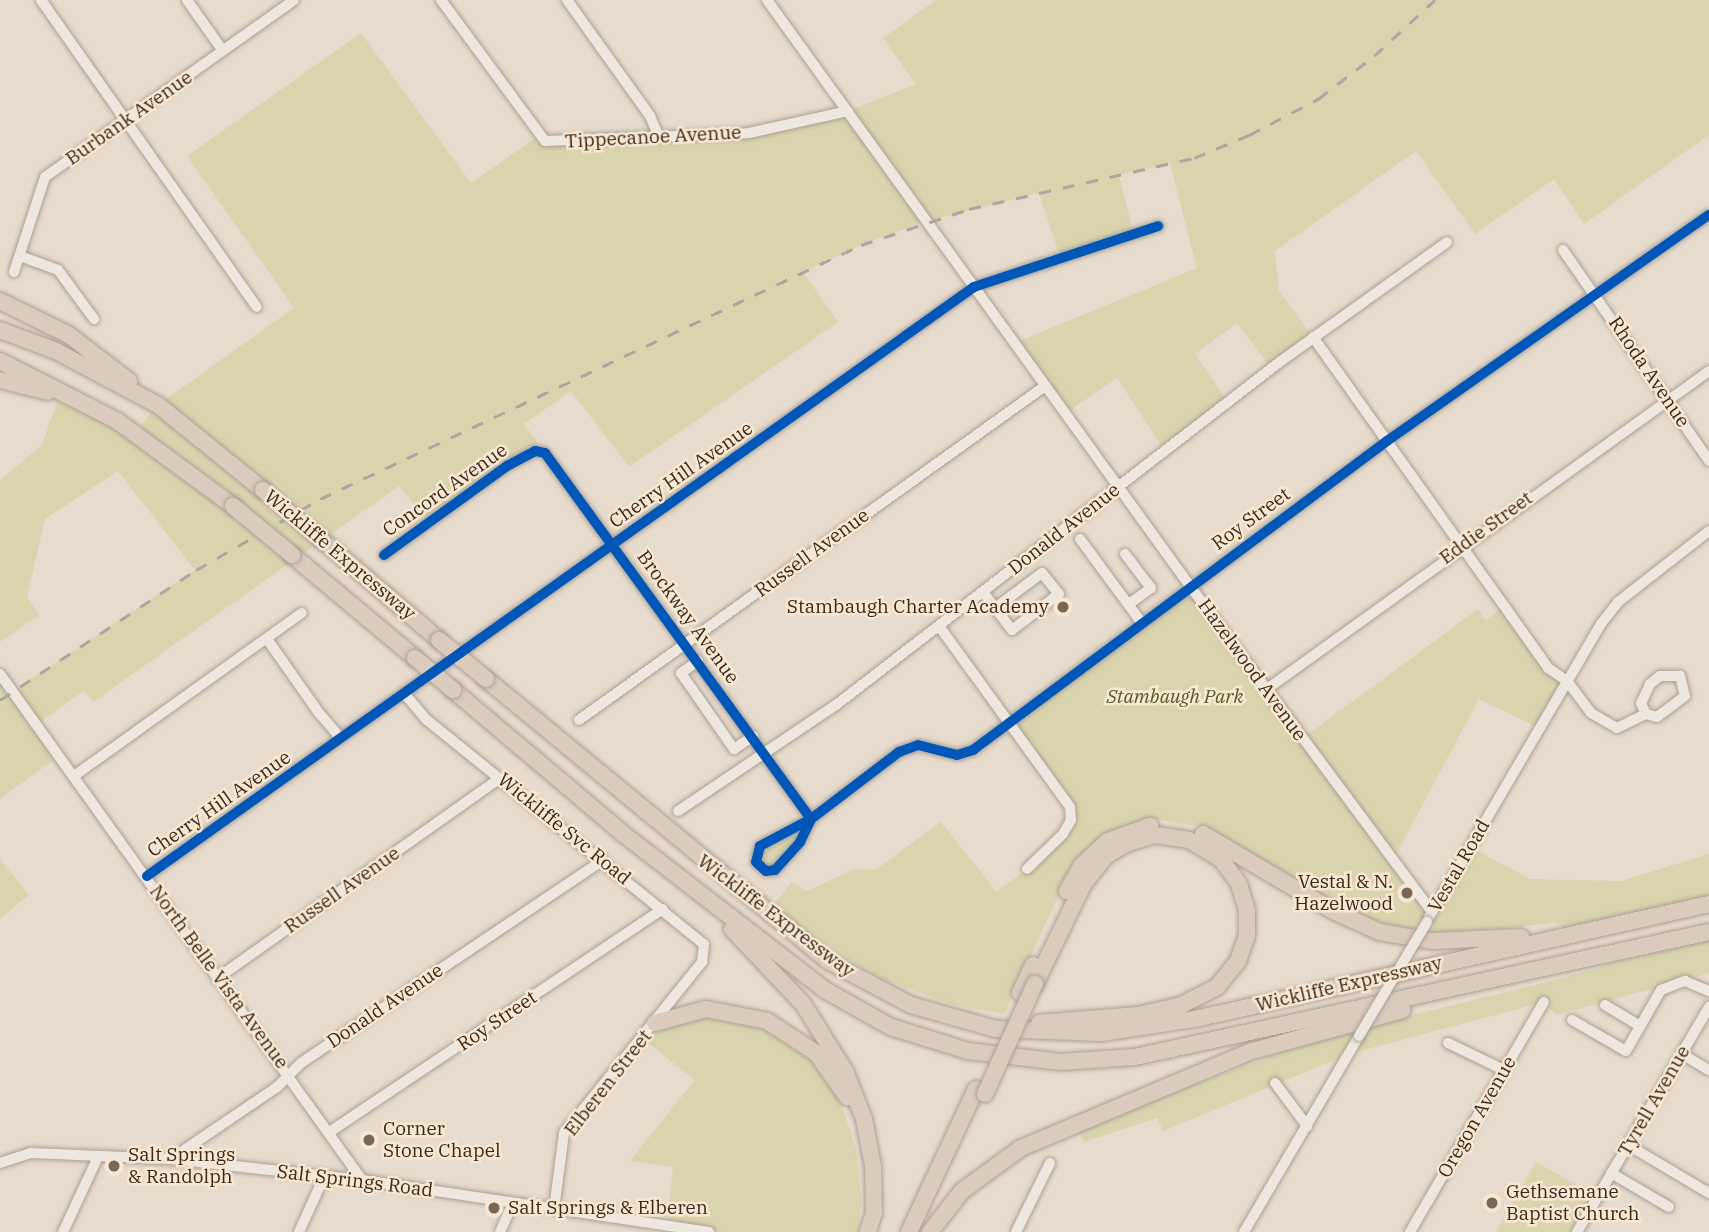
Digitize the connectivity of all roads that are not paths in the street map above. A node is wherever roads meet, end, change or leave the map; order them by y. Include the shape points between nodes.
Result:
1 (41, 0) edge
2 (187, 0) edge
3 (294, 0) edge
4 (441, 0) edge
5 (567, 0) edge
6 (767, 0) edge
7 (223, 51) junction
8 (848, 111) junction
9 (127, 120) junction
10 (658, 135) junction
11 (1709, 215) edge
12 (1158, 226) dead end
13 (1447, 242) dead end
14 (1563, 250) dead end
15 (20, 256) junction
16 (15, 272) dead end
17 (974, 287) junction
18 (1596, 295) junction
19 (0, 301) edge
20 (257, 307) dead end
21 (94, 319) dead end
22 (0, 330) edge
23 (1313, 337) junction
24 (0, 361) edge
25 (1709, 371) edge
26 (0, 380) edge
27 (1045, 386) junction
28 (1668, 401) junction
29 (158, 404) junction
30 (89, 405) junction
31 (1387, 441) junction
32 (527, 454) joint
33 (1709, 461) edge
34 (1119, 487) junction
35 (1709, 531) edge
36 (1080, 539) dead end
37 (612, 545) junction
38 (1461, 545) junction
39 (1125, 554) dead end
40 (384, 555) dead end
41 (1190, 586) junction
42 (983, 592) junction
43 (1129, 604) junction
44 (995, 608) junction
45 (302, 613) dead end
46 (1142, 623) junction
47 (939, 626) junction
48 (267, 639) junction
49 (685, 644) junction
50 (698, 661) junction
51 (0, 674) edge
52 (1567, 681) junction
53 (1267, 689) junction
54 (404, 693) junction
55 (1646, 714) junction
56 (579, 720) dead end
57 (1009, 723) junction
58 (753, 736) junction
59 (341, 738) junction
60 (765, 752) junction
61 (74, 776) junction
62 (499, 778) junction
63 (678, 811) dead end
64 (811, 819) junction
65 (622, 834) junction
66 (603, 860) junction
67 (1027, 869) dead end
68 (147, 876) junction
69 (1709, 904) edge
70 (663, 909) junction
71 (1430, 917) junction
72 (1709, 932) edge
73 (1575, 934) junction
74 (800, 939) junction
75 (695, 971) joint
76 (219, 977) junction
77 (1500, 977) junction
78 (1709, 991) edge
79 (1544, 1002) dead end
80 (1605, 1004) dead end
81 (1709, 1007) edge
82 (1572, 1020) dead end
83 (655, 1023) junction
84 (1640, 1026) junction
85 (1448, 1043) dead end
86 (1682, 1054) junction
87 (1504, 1070) junction
88 (1709, 1070) edge
89 (289, 1074) junction
90 (1275, 1083) dead end
91 (981, 1092) junction
92 (1307, 1126) junction
93 (331, 1131) junction
94 (1628, 1145) junction
95 (98, 1157) junction
96 (171, 1159) junction
97 (0, 1163) edge
98 (1050, 1163) dead end
99 (1611, 1173) junction
100 (324, 1177) junction
101 (362, 1180) junction
102 (1709, 1193) edge
103 (513, 1203) junction
104 (1668, 1207) dead end
105 (554, 1209) junction
106 (632, 1221) junction
107 (869, 1228) edge
108 (63, 1232) edge
109 (299, 1232) edge
110 (500, 1232) edge
111 (627, 1232) edge
112 (709, 1232) edge
113 (909, 1232) edge
114 (921, 1232) edge
115 (930, 1232) edge
116 (1016, 1232) edge
117 (1244, 1232) edge
118 (1409, 1232) edge
119 (1577, 1232) edge

1 - 9 street
2 - 7 street
3 - 7 street, Burbank Avenue
4 - 10 street, Tippecanoe Avenue via 540,139
5 - 10 street via 650,116
6 - 8 street, Hazelwood Avenue
7 - 9 street, Burbank Avenue
8 - 10 street, Tippecanoe Avenue via 749,133 689,138
8 - 17 street, Hazelwood Avenue
9 - 15 street, Burbank Avenue via 43,180
9 - 20 street
11 - 18 street, Roy Street
12 - 17 street, Cherry Hill Avenue
13 - 23 street, Donald Avenue
14 - 18 street, Rhoda Avenue
15 - 16 street, Burbank Avenue
15 - 21 street via 58,270
17 - 27 street, Hazelwood Avenue
17 - 37 street, Cherry Hill Avenue
18 - 28 street, Rhoda Avenue
18 - 31 street, Roy Street
19 - 29 highway via 93,350
22 - 29 highway, Wickliffe Expressway via 56,351
23 - 31 street
23 - 34 street, Donald Avenue
24 - 30 highway, Wickliffe Expressway
25 - 28 street, Eddie Street
26 - 30 highway
27 - 34 street, Hazelwood Avenue
27 - 49 street, Russell Avenue
28 - 33 street, Rhoda Avenue
28 - 38 street, Eddie Street
29 - 74 highway, Wickliffe Expressway, bridge
30 - 65 highway, Wickliffe Expressway, bridge via 233,506
31 - 38 street
31 - 41 street, Roy Street
32 - 37 street, Brockway Avenue via 545,453
32 - 40 street, Concord Avenue
34 - 41 street, Hazelwood Avenue
34 - 42 street, Donald Avenue
35 - 52 street, Vestal Road via 1613,607
36 - 43 street
37 - 49 street, Brockway Avenue
37 - 54 street, Cherry Hill Avenue
38 - 52 street via 1548,668
38 - 53 street, Eddie Street
39 - 43 street via 1150,589
41 - 46 street, Roy Street
41 - 53 street, Hazelwood Avenue
42 - 44 street
42 - 47 street, Donald Avenue
43 - 46 street
44 - 44 street via 1012,630 1059,594 1042,573
45 - 48 street
46 - 57 street, Roy Street
47 - 57 street
47 - 60 street, Donald Avenue
48 - 59 street
48 - 61 street
49 - 50 street, Brockway Avenue
49 - 56 street, Russell Avenue
50 - 58 street, Brockway Avenue
50 - 58 street via 681,673 734,748
51 - 61 street, North Belle Vista Avenue
52 - 55 street via 1603,723 1617,728
52 - 71 street, Vestal Road
53 - 71 street, Hazelwood Avenue
54 - 59 street, Cherry Hill Avenue
54 - 62 street, Wickliffe Svc Road via 421,715
55 - 55 street via 1657,717 1678,704 1685,696 1680,676 1660,676 1650,684 1641,703
57 - 64 street, Roy Street via 965,754 910,746
57 - 67 street via 1072,812 1063,835
58 - 60 street, Brockway Avenue
59 - 68 street, Cherry Hill Avenue
60 - 63 street, Donald Avenue
60 - 64 street, Brockway Avenue
61 - 68 street, North Belle Vista Avenue
62 - 66 street, Wickliffe Svc Road
62 - 76 street, Russell Avenue
64 - 64 street, Roy Street via 760,846 755,858 760,867 771,871 779,867
65 - 77 highway, Wickliffe Expressway via 825,990 891,1027 968,1052 1061,1062 1135,1056
65 - 107 highway via 754,950 828,1039 854,1089 868,1135 874,1184
66 - 70 street, Wickliffe Svc Road
66 - 89 street, Donald Avenue
68 - 76 street, North Belle Vista Avenue
69 - 73 highway, Wickliffe Expressway
70 - 75 street, Wickliffe Svc Road via 704,944 704,957
70 - 93 street, Roy Street
71 - 92 street, Vestal Road, bridge
72 - 77 highway, Wickliffe Expressway
73 - 74 highway, Wickliffe Expressway via 1195,1019 1061,1034 996,1029 918,1008 856,978
73 - 91 highway via 1557,930 1465,942 1391,935 1333,911 1201,833 1153,825 1112,838 1082,866 1020,993
74 - 91 highway, bridge via 898,991 961,1012 1024,1023 1124,1018 1189,1002 1217,987 1231,972 1248,926 1239,884 1221,859 1189,840 1155,835 1125,844 1106,856 1088,877 1035,984
75 - 83 street, Elberen Street
76 - 89 street, North Belle Vista Avenue
77 - 115 highway via 1252,1051 1044,1138 1007,1156 972,1182
78 - 84 street via 1685,981 1661,990
79 - 87 street, Oregon Avenue
80 - 84 street
81 - 86 street, Tyrell Avenue
82 - 84 street via 1626,1051
83 - 105 street, Elberen Street via 564,1133
83 - 107 highway via 693,1011 733,1011 778,1025 816,1053 838,1080 854,1116
85 - 87 street
86 - 88 street
86 - 94 street, Tyrell Avenue
87 - 118 street, Oregon Avenue
89 - 93 street, North Belle Vista Avenue
89 - 96 street, Donald Avenue via 277,1087
90 - 92 street
91 - 113 highway
91 - 114 highway
92 - 117 street, Vestal Road
93 - 101 street, North Belle Vista Avenue
94 - 99 street, Tyrell Avenue
94 - 102 street
95 - 96 street, Salt Springs Road
95 - 97 street, Salt Springs Road via 31,1153
95 - 108 street
96 - 100 street, Salt Springs Road
98 - 116 street
99 - 104 street
99 - 119 street, Tyrell Avenue
100 - 101 street, Salt Springs Road
100 - 109 street
101 - 103 street, Salt Springs Road
103 - 105 street, Salt Springs Road
103 - 110 street
105 - 106 street, Salt Springs Road
106 - 111 street
106 - 112 street, Salt Springs Road

